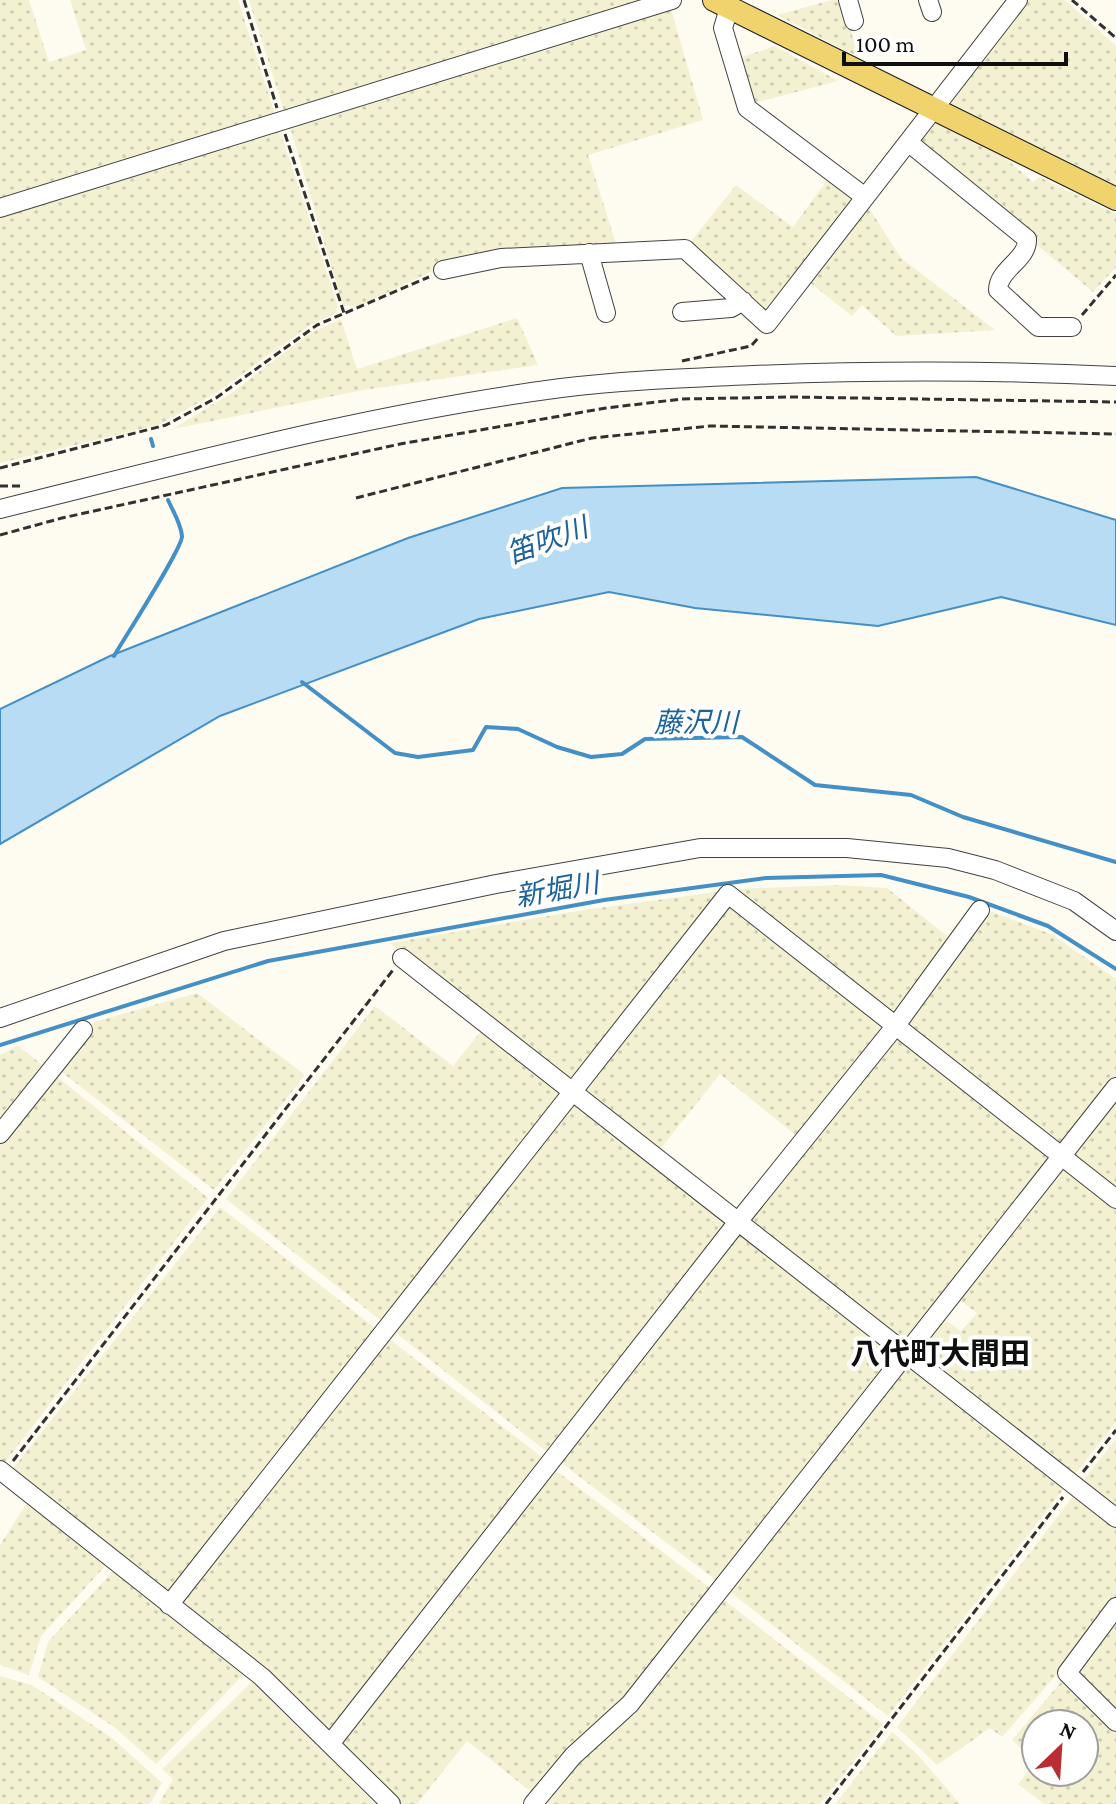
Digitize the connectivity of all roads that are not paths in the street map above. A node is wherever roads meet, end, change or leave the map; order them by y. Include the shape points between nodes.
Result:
1 (672, 0) edge
2 (848, 0) edge
3 (1018, 0) edge
4 (721, 4) edge
5 (854, 21) dead end
6 (934, 109) junction
7 (908, 142) junction
8 (865, 197) junction
9 (1116, 199) edge
10 (0, 208) edge
11 (589, 253) junction
12 (443, 270) road end
13 (743, 301) junction
14 (682, 312) dead end
15 (606, 313) dead end
16 (1072, 327) road end
17 (1116, 376) edge
18 (0, 509) edge
19 (980, 910) dead end
20 (1116, 931) edge
21 (402, 958) road end
22 (0, 1018) edge
23 (897, 1024) junction
24 (83, 1030) dead end
25 (1116, 1087) edge
26 (570, 1093) junction
27 (0, 1134) edge
28 (1062, 1156) junction
29 (1116, 1199) edge
30 (737, 1223) junction
31 (907, 1356) junction
32 (2, 1472) edge
33 (1116, 1518) edge
34 (169, 1605) junction
35 (1116, 1607) edge
36 (1116, 1722) edge
37 (330, 1744) junction
38 (391, 1804) edge
39 (533, 1804) edge

1 - 10 street
2 - 5 street
3 - 6 street
4 - 6 main road
4 - 8 street via 747,108
6 - 7 street
6 - 9 main road
7 - 8 street
7 - 16 street via 1027,239 1026,249 1001,278 998,290 1038,327
8 - 13 street via 767,324
11 - 12 street via 501,258
11 - 13 street via 685,249
11 - 15 street
13 - 14 street via 731,308
17 - 18 street via 963,370 801,373 563,388 333,427
19 - 23 street
20 - 22 street via 1074,901 948,858 847,848 700,848 224,941
21 - 26 street
23 - 26 street via 728,894
23 - 28 street
23 - 30 street
24 - 27 street
25 - 28 street
26 - 30 street
26 - 34 street
28 - 29 street
28 - 31 street
30 - 31 street
30 - 37 street
31 - 33 street
31 - 39 street via 630,1704 573,1756
32 - 34 street
34 - 37 street via 262,1677
35 - 36 street via 1067,1673
37 - 38 street

